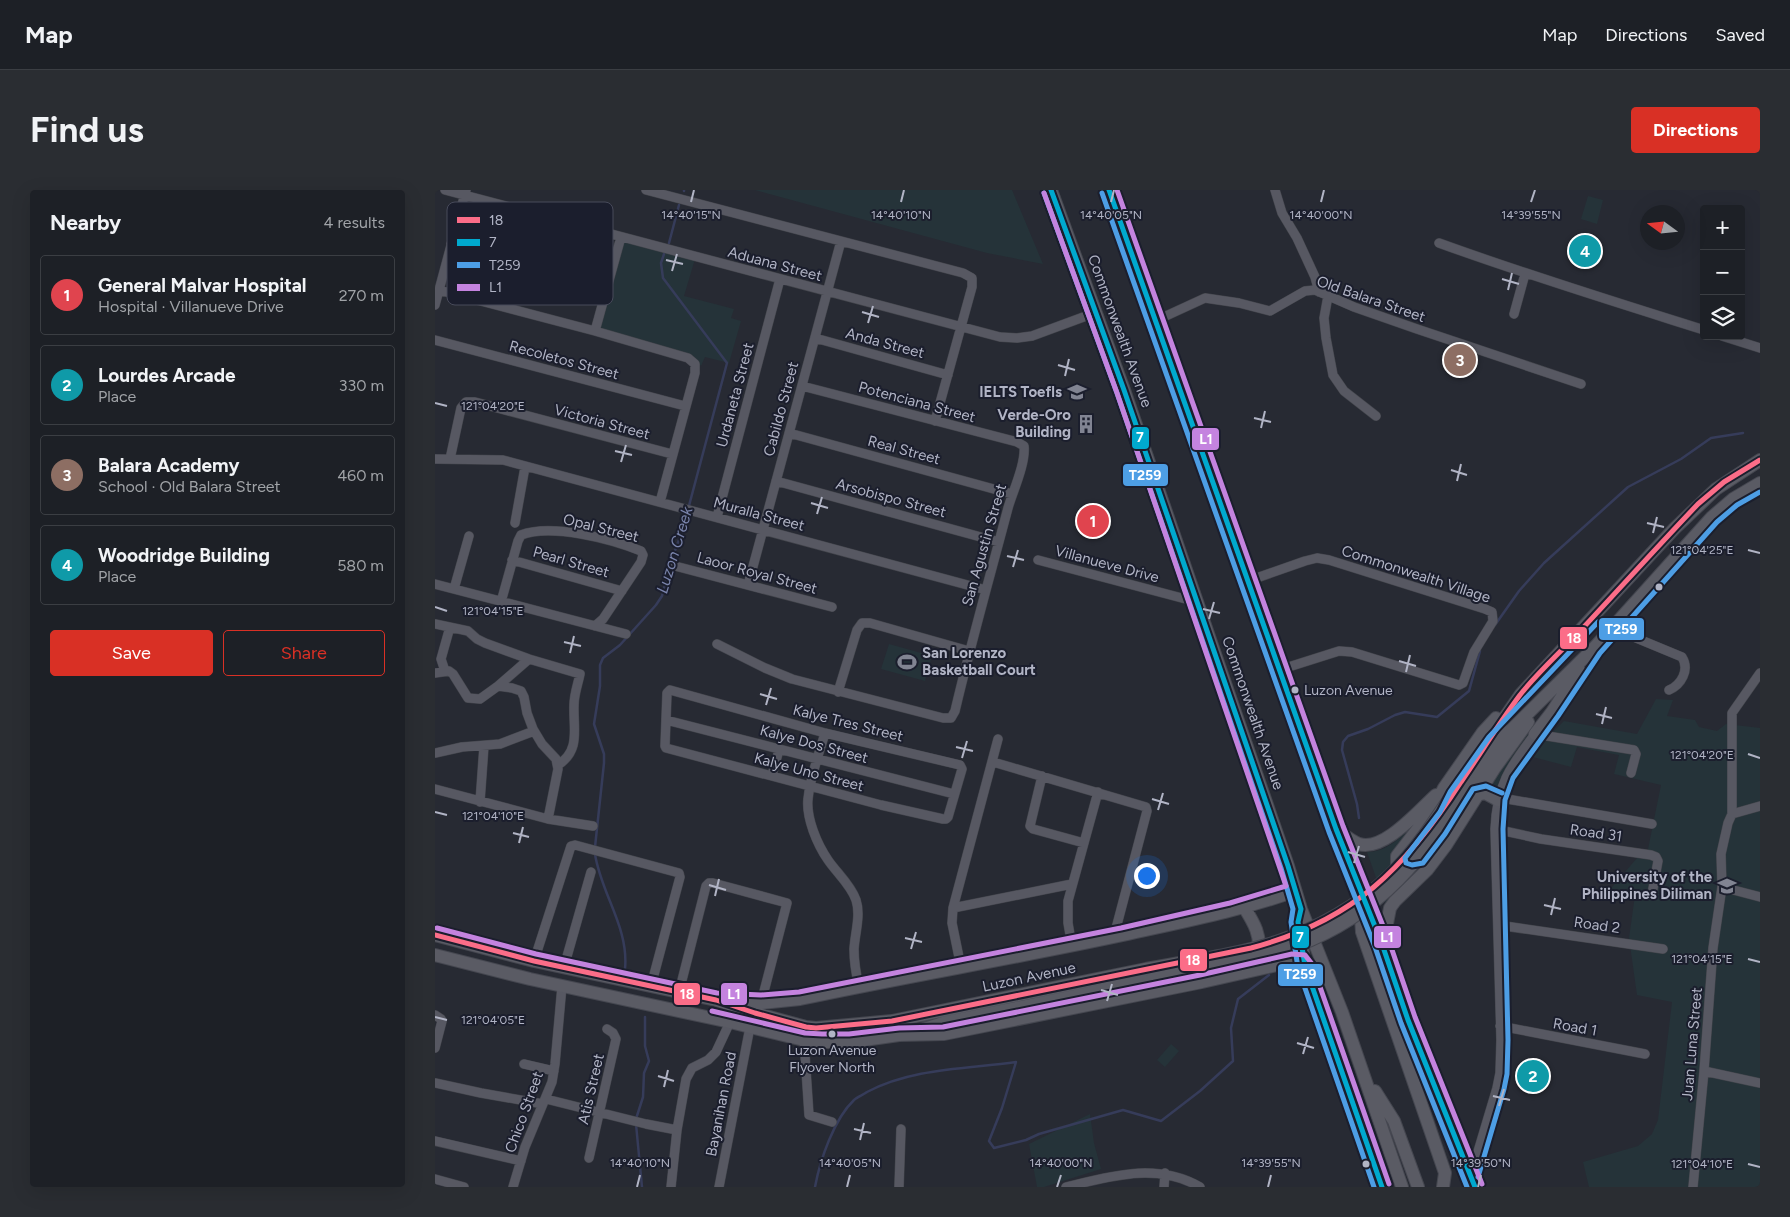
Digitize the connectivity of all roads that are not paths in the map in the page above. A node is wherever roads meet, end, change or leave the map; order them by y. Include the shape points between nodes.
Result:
1 (445, 190) edge
2 (646, 190) edge
3 (1051, 190) edge
4 (1109, 190) edge
5 (1275, 190) edge
6 (465, 192) edge
7 (500, 202) edge
8 (613, 235) edge
9 (621, 237) junction
10 (841, 240) junction
11 (1439, 243) dead end
12 (447, 259) edge
13 (613, 266) edge
14 (1525, 274) junction
15 (780, 279) junction
16 (439, 290) junction
17 (447, 292) edge
18 (827, 292) junction
19 (1319, 292) junction
20 (1328, 296) junction
21 (435, 305) edge
22 (496, 305) edge
23 (602, 305) edge
24 (1097, 312) junction
25 (1514, 314) dead end
26 (1155, 321) junction
27 (961, 327) junction
28 (1700, 329) edge
29 (595, 331) junction
30 (815, 338) junction
31 (435, 340) edge
32 (1735, 340) edge
33 (1760, 348) edge
34 (948, 374) junction
35 (1581, 384) dead end
36 (802, 386) junction
37 (685, 406) junction
38 (1376, 416) dead end
39 (935, 421) junction
40 (789, 433) junction
41 (1024, 446) joint
42 (672, 454) junction
43 (435, 459) edge
44 (450, 459) junction
45 (1760, 460) edge
46 (525, 467) junction
47 (776, 481) junction
48 (1760, 484) edge
49 (1012, 494) junction
50 (660, 502) junction
51 (717, 517) junction
52 (515, 523) dead end
53 (763, 529) junction
54 (469, 536) dead end
55 (999, 542) junction
56 (512, 560) junction
57 (1038, 560) dead end
58 (675, 566) dead end
59 (1248, 581) junction
60 (435, 584) edge
61 (748, 585) junction
62 (454, 589) junction
63 (986, 590) junction
64 (622, 591) junction
65 (501, 602) junction
66 (1197, 602) junction
67 (832, 606) dead end
68 (435, 624) edge
69 (595, 626) junction
70 (450, 627) junction
71 (1612, 628) junction
72 (626, 634) dead end
73 (717, 644) dead end
74 (1594, 648) junction
75 (969, 651) junction
76 (529, 659) junction
77 (1279, 670) junction
78 (445, 671) junction
79 (435, 673) edge
80 (1760, 674) edge
81 (498, 686) junction
82 (1669, 690) dead end
83 (838, 692) junction
84 (1521, 694) junction
85 (667, 720) junction
86 (535, 731) junction
87 (825, 733) junction
88 (1535, 734) junction
89 (998, 739) dead end
90 (484, 746) junction
91 (779, 750) junction
92 (435, 753) edge
93 (817, 760) junction
94 (993, 762) junction
95 (558, 765) junction
96 (1631, 773) dead end
97 (773, 775) junction
98 (1042, 776) junction
99 (1471, 785) junction
100 (810, 786) junction
101 (1444, 788) junction
102 (435, 789) edge
103 (1098, 792) junction
104 (954, 794) junction
105 (1498, 798) junction
106 (480, 802) junction
107 (1760, 806) edge
108 (1732, 814) junction
109 (548, 819) junction
110 (1652, 824) dead end
111 (593, 826) dead end
112 (1336, 829) junction
113 (1495, 829) junction
114 (1084, 842) junction
115 (1427, 870) junction
116 (591, 872) dead end
117 (1072, 884) junction
118 (1359, 885) junction
119 (1721, 887) junction
120 (1295, 891) junction
121 (1652, 894) dead end
122 (1760, 897) edge
123 (1244, 907) junction
124 (953, 908) junction
125 (1301, 909) junction
126 (1498, 925) junction
127 (435, 936) edge
128 (1114, 936) junction
129 (1383, 944) junction
130 (1072, 946) junction
131 (1663, 949) dead end
132 (435, 955) edge
133 (534, 961) junction
134 (1305, 966) junction
135 (564, 967) junction
136 (961, 967) junction
137 (1246, 972) junction
138 (1147, 975) junction
139 (562, 986) junction
140 (651, 986) junction
141 (859, 987) junction
142 (679, 992) junction
143 (716, 1000) junction
144 (761, 1003) junction
145 (435, 1015) edge
146 (730, 1022) junction
147 (1501, 1026) junction
148 (750, 1027) junction
149 (607, 1029) dead end
150 (899, 1035) junction
151 (804, 1040) junction
152 (435, 1048) edge
153 (1645, 1054) dead end
154 (523, 1064) dead end
155 (554, 1071) junction
156 (1704, 1071) junction
157 (1365, 1074) junction
158 (435, 1082) edge
159 (1760, 1083) edge
160 (544, 1101) junction
161 (600, 1112) junction
162 (832, 1122) dead end
163 (901, 1129) dead end
164 (677, 1130) junction
165 (435, 1141) edge
166 (589, 1158) dead end
167 (521, 1161) junction
168 (1165, 1173) junction
169 (1445, 1173) junction
170 (435, 1179) edge
171 (1473, 1181) edge
172 (1402, 1186) edge
173 (464, 1187) edge
174 (514, 1187) edge
175 (671, 1187) edge
176 (719, 1187) edge
177 (899, 1187) edge
178 (1066, 1187) edge
179 (1165, 1187) edge
180 (1200, 1187) edge
181 (1382, 1187) edge
182 (1418, 1187) edge
183 (1443, 1187) edge
184 (1450, 1187) edge
185 (1693, 1187) edge

1 - 6 street, Aduana Street
2 - 10 street
3 - 24 main road, Commonwealth Avenue
4 - 26 main road
5 - 19 street via 1282,214 1297,238
6 - 7 street, Aduana Street
8 - 9 street, Aduana Street
9 - 13 street
9 - 15 street, Aduana Street
10 - 18 street, Cabildo Street
10 - 27 street via 972,278
11 - 14 street
12 - 16 street
14 - 25 street
14 - 28 street
15 - 18 street, Aduana Street
15 - 51 street, Urdaneta Street
16 - 17 street
16 - 21 street
18 - 27 street, Aduana Street
18 - 30 street, Cabildo Street
19 - 20 street, Old Balara Street
19 - 26 street, Old Balara Street via 1305,291 1270,311 1205,298
20 - 35 street, Old Balara Street
20 - 38 street via 1324,318 1333,375 1344,391
22 - 29 street
23 - 29 street
24 - 27 street, Aduana Street via 1032,336 1017,338
24 - 66 main road, Commonwealth Avenue
26 - 59 main road
27 - 34 street
29 - 37 street via 688,358 695,364 695,372
30 - 34 street, Anda Street
30 - 36 street, Cabildo Street
31 - 37 street, Recoletos Street
32 - 33 street
34 - 39 street
36 - 39 street, Potenciana Street
36 - 40 street, Cabildo Street
37 - 42 street
39 - 41 street, Potenciana Street
40 - 47 street, Cabildo Street
40 - 49 street, Real Street
41 - 49 street, San Agustin Street via 1025,454
42 - 44 street, Victoria Street via 466,402 461,408
42 - 50 street
43 - 44 street, Muralla Street
44 - 46 street, Muralla Street via 494,459
45 - 84 main road via 1724,482 1698,504
46 - 50 street, Muralla Street
46 - 52 street
47 - 53 street, Cabildo Street
47 - 55 street, Arsobispo Street
48 - 71 main road via 1733,499 1711,517
49 - 55 street, San Agustin Street
50 - 51 street, Muralla Street
51 - 53 street, Muralla Street
53 - 61 street, Cabildo Street
53 - 63 street, Muralla Street
54 - 62 street
55 - 63 street, San Agustin Street
56 - 64 street, Pearl Street
56 - 64 street, Opal Street via 521,535 527,533 558,530 633,548 643,555
56 - 65 street
57 - 66 street, Villanueve Drive
58 - 61 street, Laoor Royal Street
59 - 77 main road
59 - 77 street, Commonwealth Village via 1317,558 1492,612 1493,621 1459,685 1352,652 1339,651
60 - 62 street
61 - 67 street, Laoor Royal Street
62 - 65 street
63 - 75 street, San Agustin Street
64 - 69 street
65 - 69 street
66 - 120 main road, Commonwealth Avenue
68 - 70 street
69 - 72 street
70 - 76 street via 468,631 477,639
70 - 78 street via 441,659
71 - 74 main road
71 - 82 street via 1682,658 1685,666 1682,680
73 - 83 street via 780,674
74 - 88 main road
74 - 99 main road via 1502,740
75 - 83 street via 863,623 857,630
75 - 83 street, San Agustin Street via 951,718
76 - 81 street
76 - 95 street via 581,674 574,703 572,751
77 - 112 main road
78 - 79 street
78 - 81 street via 453,674 471,699 480,699
80 - 108 street, Juan Luna Street via 1732,714
81 - 86 street via 521,691
84 - 99 main road
84 - 101 main road via 1483,732
85 - 87 street, Kalye Tres Street via 667,693 670,690
85 - 91 street, Kalye Dos Street
85 - 97 street, Kalye Uno Street via 666,748
86 - 90 street via 500,744
86 - 95 street
87 - 93 street
87 - 104 street, Kalye Tres Street via 962,766
88 - 96 street via 1634,750 1636,754
88 - 105 street via 1510,768
89 - 94 street
90 - 92 street
90 - 106 street
91 - 93 street, Kalye Dos Street
91 - 97 street
93 - 100 street
93 - 104 street, Kalye Dos Street
94 - 98 street
94 - 124 street
95 - 109 street
97 - 100 street, Kalye Uno Street
98 - 103 street
98 - 114 street via 1030,826
99 - 105 main road
99 - 115 main road via 1451,838
99 - 138 main road, Luzon Avenue, bridge via 1401,863 1351,905 1314,926 1277,941
100 - 104 street, Kalye Uno Street via 946,819
100 - 141 street via 807,806 817,840 857,901 854,950
101 - 112 main road via 1377,843 1360,844
101 - 115 main road via 1397,856 1397,864 1404,871
102 - 106 street
103 - 114 street
103 - 128 street via 1143,805 1147,811
105 - 110 street
105 - 113 street
106 - 109 street
107 - 108 street
108 - 119 street, Juan Luna Street via 1721,854
109 - 111 street
112 - 118 main road
113 - 121 street, Road 31 via 1656,857
113 - 126 street
114 - 117 street
115 - 129 main road via 1390,908
116 - 135 street
117 - 124 street
117 - 130 street via 1068,923
118 - 129 main road
118 - 169 main road via 1362,932
119 - 122 street
119 - 156 street, Juan Luna Street
120 - 123 main road, Luzon Avenue
120 - 125 main road, Commonwealth Avenue
123 - 128 main road, Luzon Avenue
123 - 137 main road via 1255,926 1260,946 1254,963
124 - 136 street via 952,923
125 - 134 main road, Commonwealth Avenue via 1298,922
125 - 157 main road, Commonwealth Avenue
126 - 131 street, Road 2
126 - 147 street
127 - 133 main road, Luzon Avenue
128 - 130 main road, Luzon Avenue
129 - 171 main road via 1408,1020
130 - 136 main road, Luzon Avenue
132 - 139 main road, Luzon Avenue
133 - 135 main road, Luzon Avenue
133 - 140 street via 572,845 679,873
134 - 137 main road, Luzon Avenue via 1294,961
134 - 181 main road, Commonwealth Avenue
135 - 140 main road, Luzon Avenue
136 - 141 main road, Luzon Avenue
137 - 150 main road, Luzon Avenue via 944,1034
138 - 143 main road, Luzon Avenue via 892,1021 817,1028
138 - 150 main road, Luzon Avenue
139 - 146 main road, Luzon Avenue
139 - 155 street, Chico Street
140 - 142 main road, Luzon Avenue
141 - 144 main road, Luzon Avenue
142 - 143 main road, Luzon Avenue
142 - 144 street via 707,886 713,883 787,903
143 - 144 main road, Luzon Avenue
145 - 152 street via 442,1021
146 - 148 main road, Luzon Avenue
146 - 164 street via 713,1057 688,1073
147 - 153 street, Road 1
147 - 171 street via 1500,1073
148 - 151 main road, Luzon Avenue
148 - 176 street, Bayanihan Road
149 - 161 street, Atis Street via 616,1039
150 - 151 main road, Luzon Avenue via 850,1042
151 - 162 street via 809,1115
154 - 155 street
155 - 160 street, Chico Street
156 - 159 street
156 - 185 street, Juan Luna Street
157 - 172 main road, Commonwealth Avenue
157 - 182 main road via 1394,1121
158 - 160 street via 481,1093
160 - 161 street
160 - 167 street, Chico Street
161 - 164 street
161 - 166 street, Atis Street
163 - 177 street
164 - 175 street
165 - 167 street
167 - 174 street, Chico Street
168 - 178 street via 1112,1176
168 - 179 street
168 - 180 street
169 - 183 main road
169 - 184 main road
170 - 173 street

